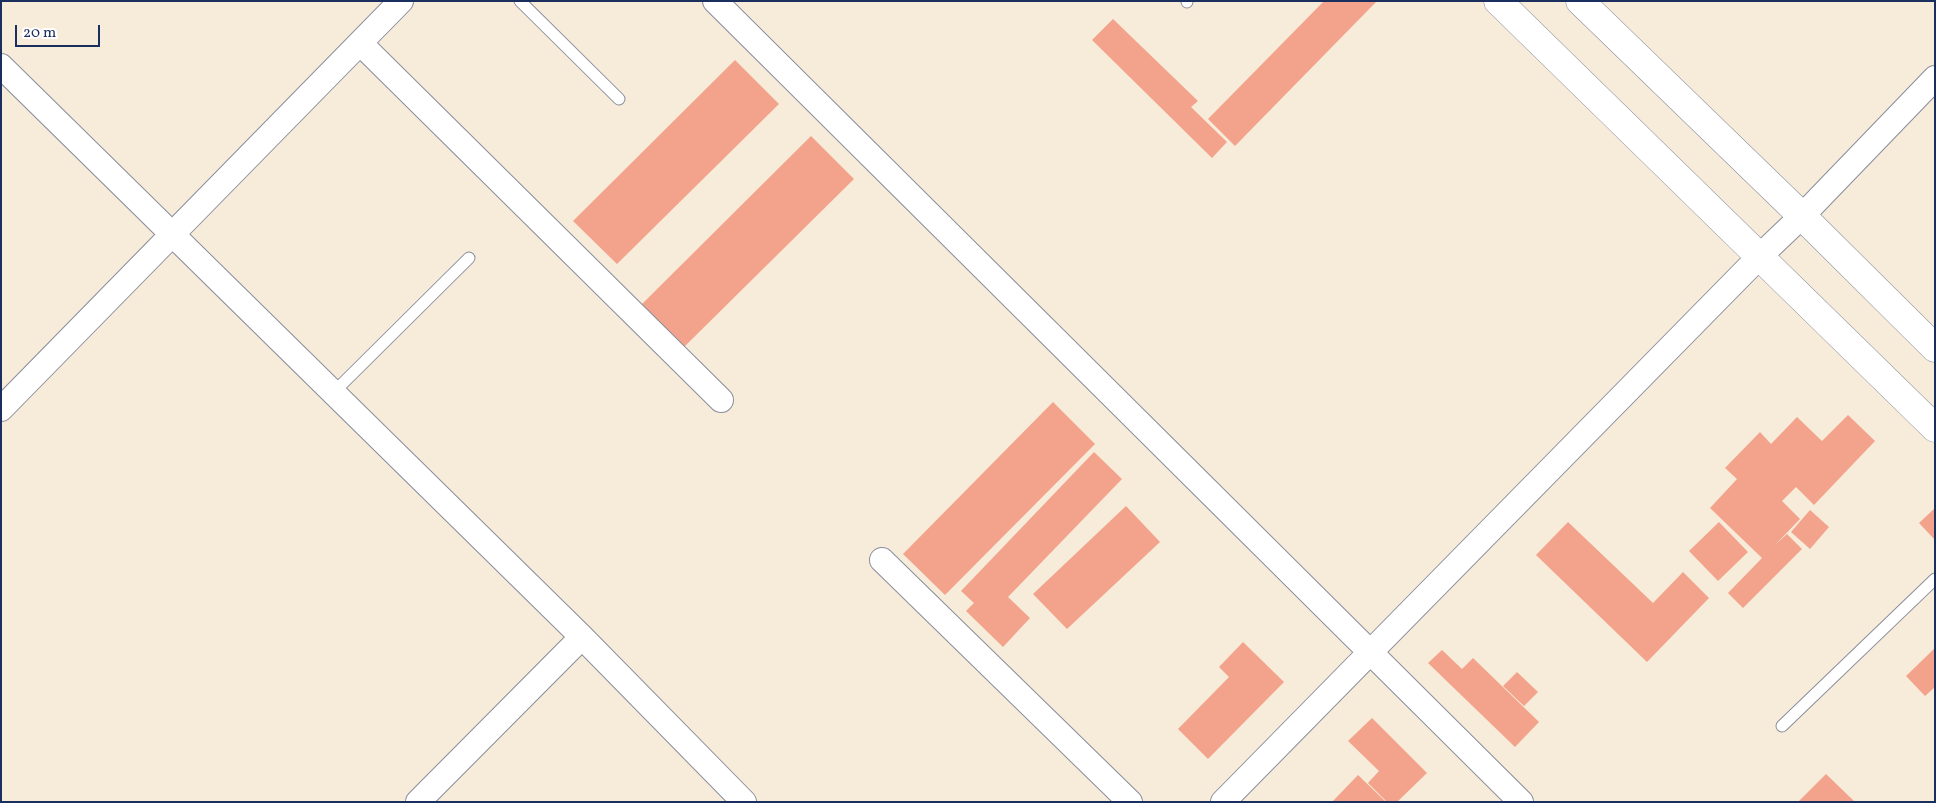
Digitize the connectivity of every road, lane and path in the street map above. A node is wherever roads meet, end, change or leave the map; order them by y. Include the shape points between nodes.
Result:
1 (401, 1) edge
2 (520, 1) edge
3 (715, 1) edge
4 (1498, 1) edge
5 (1580, 1) edge
6 (361, 44) junction
7 (1, 66) edge
8 (1935, 78) edge
9 (619, 99) dead end
10 (1802, 216) junction
11 (173, 233) junction
12 (1760, 256) junction
13 (469, 258) dead end
14 (1935, 348) edge
15 (334, 392) junction
16 (721, 400) dead end
17 (1, 409) edge
18 (1935, 428) edge
19 (882, 560) dead end
20 (1935, 579) edge
21 (582, 637) junction
22 (1371, 653) junction
23 (1782, 726) dead end
24 (418, 802) edge
25 (744, 802) edge
26 (1130, 802) edge
27 (1223, 802) edge
28 (1521, 802) edge

1 - 6 street
2 - 9 lane
3 - 22 street
4 - 12 street
5 - 10 street
6 - 11 street
6 - 16 street
7 - 11 street
8 - 10 street
10 - 12 street
10 - 14 street
11 - 15 street
11 - 17 street
12 - 18 street
12 - 22 street
13 - 15 lane
15 - 21 street
19 - 26 street
20 - 23 lane
21 - 24 street
21 - 25 street
22 - 27 street
22 - 28 street

